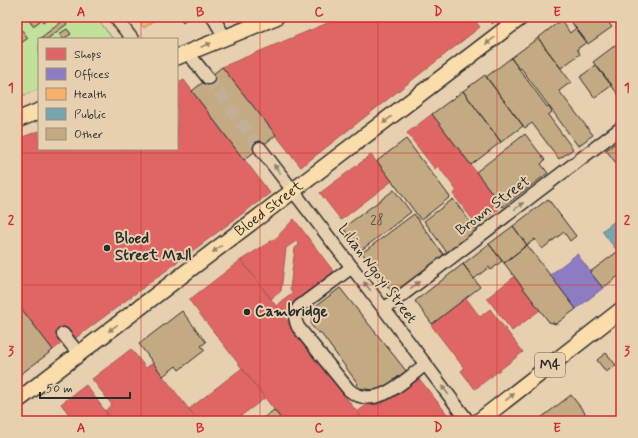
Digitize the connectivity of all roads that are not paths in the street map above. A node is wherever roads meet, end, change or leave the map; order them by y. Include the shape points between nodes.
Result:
1 (115, 17) edge
2 (213, 17) edge
3 (276, 17) edge
4 (521, 17) edge
5 (131, 38) edge
6 (225, 38) junction
7 (183, 55) edge
8 (208, 78) tunnel mouth
9 (38, 111) edge
10 (17, 120) edge
11 (621, 128) edge
12 (260, 148) tunnel mouth
13 (293, 191) junction
14 (352, 267) junction
15 (384, 308) junction
16 (621, 310) edge
17 (63, 334) dead end
18 (79, 354) junction
19 (426, 364) junction
20 (17, 401) edge
21 (468, 421) edge
22 (479, 421) edge

1 - 5 street
2 - 6 street
3 - 6 main road
4 -> 13 main road, Bloed Street
7 -> 6 main road
7 - 8 street
9 - 10 main road
15 -> 11 street, Brown Street
13 -> 12 street, Lilian Ngoyi Street
13 - 14 street, Lilian Ngoyi Street
13 -> 18 main road, Bloed Street
15 -> 14 street, Lilian Ngoyi Street
14 - 19 street via 300,306 295,312 298,326 354,394 375,398 386,394
15 - 19 street, Lilian Ngoyi Street
22 -> 16 main road, M4
17 - 18 street
18 - 20 main road, Bloed Street
21 -> 19 street, Lilian Ngoyi Street

